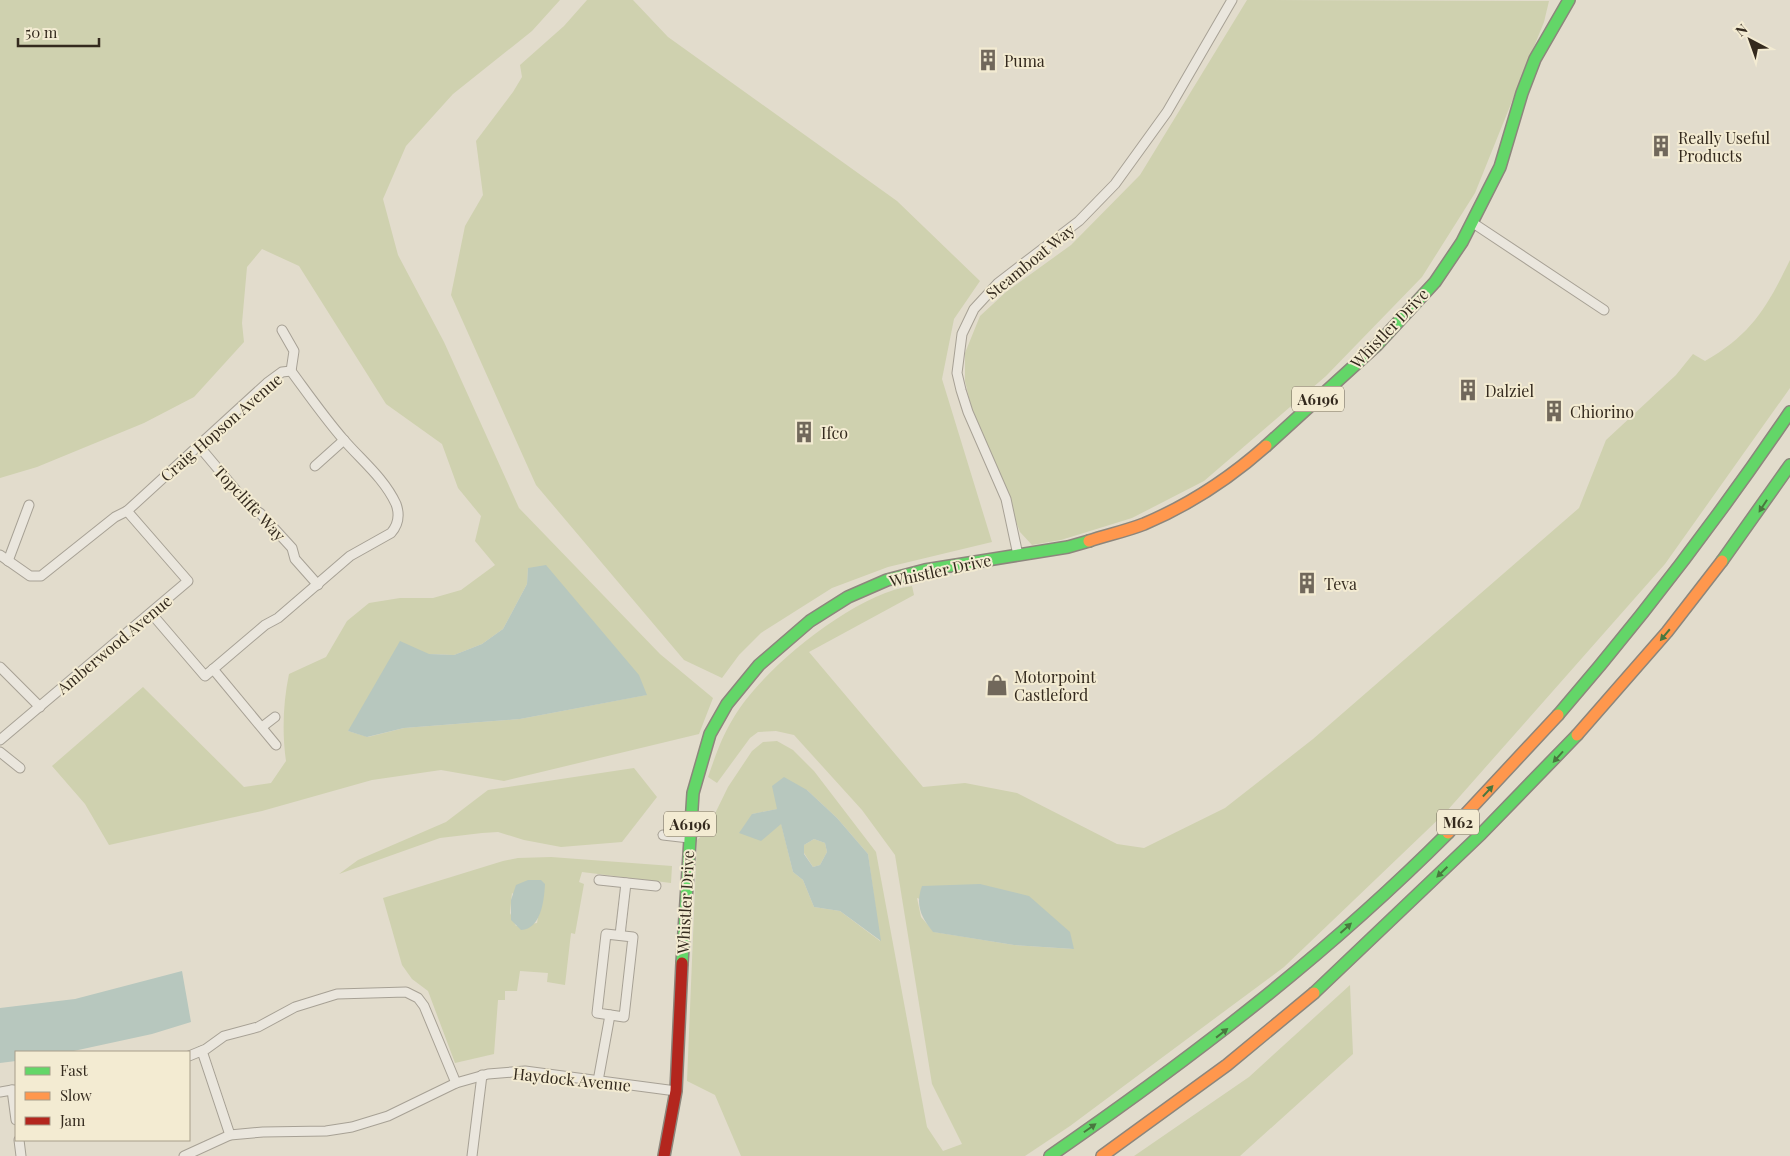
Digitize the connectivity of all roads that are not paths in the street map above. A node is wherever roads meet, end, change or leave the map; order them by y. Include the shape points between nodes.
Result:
1 (1232, 0) edge
2 (1569, 0) edge
3 (1473, 223) junction
4 (1604, 310) dead end
5 (282, 330) dead end
6 (292, 371) junction
7 (1790, 412) edge
8 (344, 440) junction
9 (198, 445) junction
10 (1790, 465) edge
11 (315, 466) dead end
12 (29, 505) dead end
13 (127, 511) junction
14 (1018, 555) junction
15 (4, 558) edge
16 (318, 585) junction
17 (151, 613) junction
18 (0, 666) edge
19 (213, 669) junction
20 (40, 707) junction
21 (275, 717) dead end
22 (262, 727) junction
23 (0, 740) edge
24 (276, 746) dead end
25 (0, 752) edge
26 (20, 768) dead end
27 (663, 835) dead end
28 (689, 838) junction
29 (599, 880) dead end
30 (626, 883) junction
31 (656, 886) dead end
32 (620, 935) junction
33 (610, 1015) junction
34 (202, 1051) junction
35 (190, 1056) edge
36 (482, 1075) junction
37 (598, 1081) junction
38 (456, 1083) junction
39 (14, 1090) edge
40 (676, 1091) junction
41 (0, 1092) edge
42 (15, 1105) edge
43 (230, 1136) junction
44 (19, 1141) edge
45 (21, 1156) edge
46 (184, 1156) edge
47 (472, 1156) edge
48 (664, 1156) edge
49 (1050, 1156) edge
50 (1102, 1156) edge

1 - 14 street, Steamboat Way via 1166,112 1116,184 1079,221 998,283 974,309 962,334 957,373 961,390 1006,499
2 - 3 main road, Whistler Drive / A6196 via 1536,59 1522,93 1500,167
3 - 4 street
3 - 14 main road, Whistler Drive / A6196 via 1435,282 1377,345 1234,472 1198,496 1143,524 1068,547
5 - 6 street via 294,351
6 - 8 street, Craig Hopson Avenue
6 - 9 street, Craig Hopson Avenue via 282,372 267,383
49 -> 7 main road, M62 via 1214,1039 1278,989 1474,806 1598,670 1675,576
8 - 11 street
8 - 16 street, Craig Hopson Avenue via 378,476 396,505 398,521 391,533 361,548
9 - 13 street, Craig Hopson Avenue
9 - 16 street, Topcliffe Way via 250,507 260,513 292,548 295,559
10 -> 50 main road, M62 via 1693,602 1548,768 1298,1008 1176,1104
12 - 15 street
13 - 15 street, Craig Hopson Avenue via 41,576 30,576
13 - 17 street, Amberwood Avenue via 188,581
14 - 28 main road, Whistler Drive / A6196 via 925,570 887,580 848,597 786,641 740,687 710,734 693,793
16 - 19 street, Craig Hopson Avenue
17 - 19 street via 205,676
17 - 20 street, Amberwood Avenue
18 - 20 street
19 - 22 street
20 - 23 street, Amberwood Avenue
21 - 22 street
22 - 24 street
25 - 26 street
27 - 28 street
28 - 40 main road, Whistler Drive / A6196
29 - 30 street
30 - 31 street
30 - 32 street
32 - 33 street via 606,934 597,1013
32 - 33 street via 634,937 624,1016
33 - 37 street
34 - 35 street
34 - 38 street via 224,1036 258,1027 315,1000 337,994 406,992 418,998 424,1006
34 - 43 street
36 - 37 street, Haydock Avenue via 525,1072
36 - 38 street, Haydock Avenue
36 - 47 street
37 - 40 street, Haydock Avenue
38 - 43 street, Haydock Avenue via 388,1116 352,1127
39 - 41 street
39 - 42 street
40 - 48 main road, Whistler Drive / A6196
43 - 46 street, Haydock Avenue
44 - 45 street

